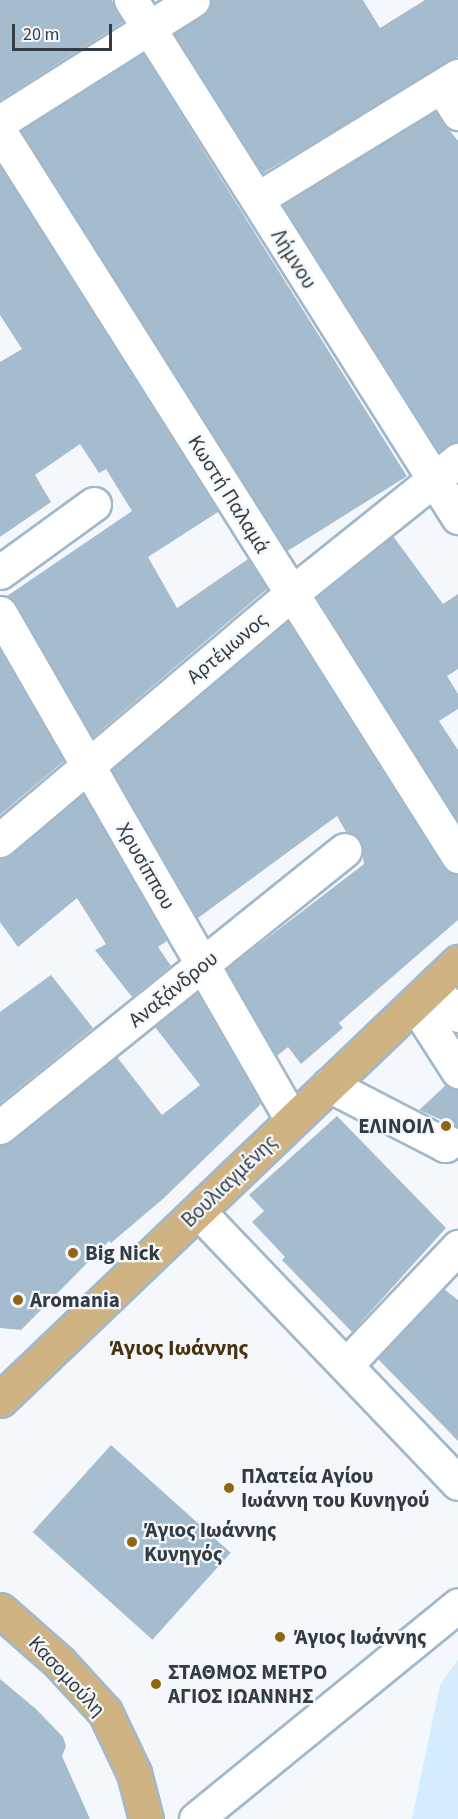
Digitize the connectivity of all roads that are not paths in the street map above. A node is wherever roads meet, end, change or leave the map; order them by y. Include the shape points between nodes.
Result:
1 (131, 0) edge
2 (193, 0) edge
3 (148, 27) junction
4 (452, 92) edge
5 (0, 122) edge
6 (0, 132) edge
7 (257, 199) junction
8 (446, 469) edge
9 (94, 504) dead end
10 (458, 517) edge
11 (0, 572) edge
12 (292, 593) junction
13 (0, 613) edge
14 (88, 765) junction
15 (0, 840) edge
16 (345, 850) dead end
17 (458, 855) edge
18 (458, 962) edge
19 (203, 965) junction
20 (424, 996) junction
21 (458, 1015) edge
22 (458, 1071) edge
23 (329, 1085) junction
24 (292, 1119) junction
25 (0, 1127) edge
26 (448, 1142) dead end
27 (198, 1211) junction
28 (453, 1262) edge
29 (346, 1365) junction
30 (0, 1400) edge
31 (458, 1484) edge
32 (458, 1605) edge
33 (0, 1610) edge
34 (146, 1819) edge
35 (196, 1819) edge

1 - 3 street, Λήμνου
2 - 3 street
3 - 5 street
3 - 7 street, Λήμνου
4 - 7 street
6 - 12 street, Κωστή Παλαμά
7 - 8 street, Λήμνου
8 - 10 street, Λήμνου
8 - 12 street, Αρτέμωνος
9 - 11 street
12 - 14 street, Αρτέμωνος
12 - 17 street, Κωστή Παλαμά
13 - 14 street, Χρυσίππου
14 - 15 street, Αρτέμωνος
14 - 19 street, Χρυσίππου
16 - 19 street, Αναξάνδρου
18 - 20 main road, Βουλιαγμένης
19 - 24 street, Χρυσίππου
19 - 25 street, Αναξάνδρου
20 - 21 street
20 - 22 street
20 - 23 main road, Βουλιαγμένης
23 - 24 main road, Βουλιαγμένης
23 - 26 street via 445,1144
24 - 27 main road, Βουλιαγμένης
27 - 29 street
27 - 30 main road, Βουλιαγμένης
28 - 29 street
29 - 31 street
32 - 35 street
33 - 34 main road, Κασομούλη via 59,1662 105,1712 134,1773

